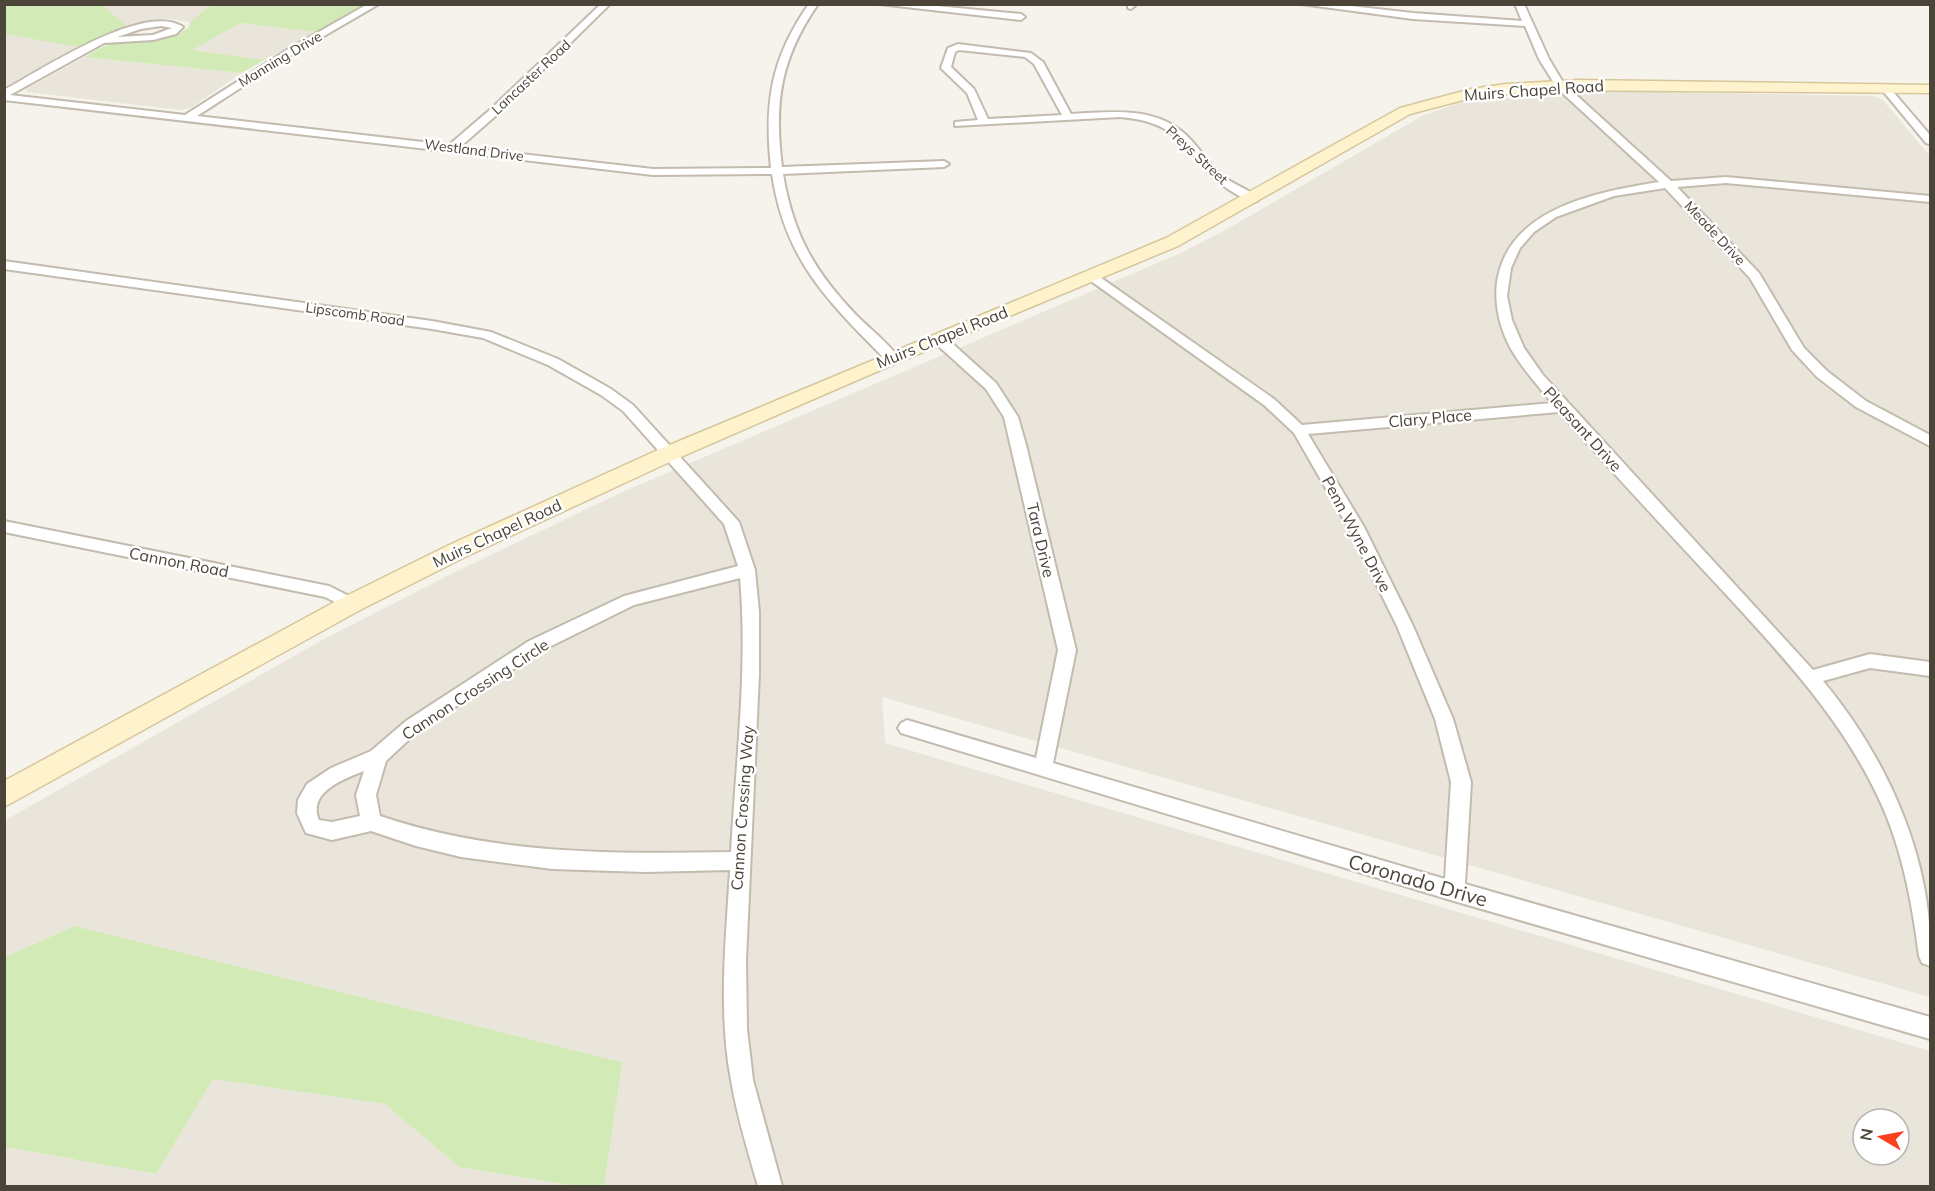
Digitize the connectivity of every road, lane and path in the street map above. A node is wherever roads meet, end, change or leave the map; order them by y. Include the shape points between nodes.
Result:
1 (375, 4) edge
2 (606, 4) edge
3 (814, 4) edge
4 (883, 4) edge
5 (1305, 4) edge
6 (1519, 4) edge
7 (1021, 18) dead end
8 (1527, 24) junction
9 (99, 41) junction
10 (1560, 86) junction
11 (1886, 89) junction
12 (1930, 90) edge
13 (4, 96) edge
14 (1068, 117) junction
15 (187, 118) junction
16 (984, 123) junction
17 (959, 124) dead end
18 (1930, 141) edge
19 (453, 147) junction
20 (944, 164) dead end
21 (778, 171) junction
22 (1668, 184) junction
23 (1253, 199) junction
24 (1930, 199) edge
25 (4, 265) edge
26 (1090, 276) junction
27 (939, 339) junction
28 (892, 358) junction
29 (1562, 407) junction
30 (1299, 430) junction
31 (1930, 441) edge
32 (668, 454) junction
33 (4, 526) edge
34 (747, 570) junction
35 (351, 604) junction
36 (1930, 669) edge
37 (1812, 677) junction
38 (907, 728) dead end
39 (378, 757) junction
40 (1043, 769) junction
41 (4, 795) edge
42 (371, 822) junction
43 (738, 861) junction
44 (1454, 891) junction
45 (1930, 956) edge
46 (1930, 1028) edge
47 (770, 1186) edge

1 - 15 street, Manning Drive via 290,52
2 - 19 street, Lancaster Road
3 - 21 street via 794,31 776,86
4 - 7 street
5 - 8 street
6 - 8 street, Meade Drive
8 - 10 street, Meade Drive
9 - 9 street via 143,26 179,27 158,37
9 - 13 street
10 - 11 main road, Muirs Chapel Road
10 - 22 street, Meade Drive
10 - 23 main road, Muirs Chapel Road via 1464,94 1421,105
11 - 12 main road, Muirs Chapel Road
11 - 18 street
13 - 15 street, Westland Drive
14 - 16 street, Preys Street
14 - 16 street via 1033,58 1013,52 958,47 951,50 946,68 968,87 979,103
14 - 23 street, Preys Street via 1145,115 1167,125 1220,179
15 - 19 street, Westland Drive
16 - 17 street, Preys Street
19 - 21 street, Westland Drive via 654,172
20 - 21 street, Westland Drive
21 - 28 street via 796,244 838,303
22 - 24 street, Pleasant Drive via 1725,180
22 - 29 street, Pleasant Drive via 1612,193 1552,215 1530,230 1504,268 1501,296 1517,348
22 - 31 street, Meade Drive via 1755,276 1799,350 1822,374 1861,404
23 - 26 main road, Muirs Chapel Road via 1172,242
25 - 32 street, Lipscomb Road via 486,335 553,362 606,392 628,408
26 - 27 main road, Muirs Chapel Road
26 - 30 street, Penn Wyne Drive via 1241,380
27 - 28 main road, Muirs Chapel Road
27 - 40 street, Tara Drive via 991,386 1011,417 1019,446 1067,650
28 - 32 main road, Muirs Chapel Road
29 - 30 street, Clary Place
29 - 37 street, Pleasant Drive
30 - 44 street, Penn Wyne Drive via 1356,527 1406,626 1444,719 1461,782
32 - 34 street, Cannon Crossing Way via 731,522
32 - 35 main road, Muirs Chapel Road
33 - 35 street, Cannon Road via 329,592
34 - 39 street, Cannon Crossing Circle via 630,600 535,646 412,726
34 - 43 street, Cannon Crossing Way via 750,674
35 - 41 main road, Muirs Chapel Road
36 - 37 street via 1870,661
37 - 45 street, Pleasant Drive via 1856,739 1888,797 1908,848
38 - 40 street, Coronado Drive
39 - 42 street via 366,795
39 - 42 street, Cannon Crossing Circle via 327,778 307,802 305,816 313,828 332,831
40 - 44 street, Coronado Drive
42 - 43 street via 466,851 590,863
43 - 47 street, Cannon Crossing Way via 736,1029 742,1080
44 - 46 street, Coronado Drive

